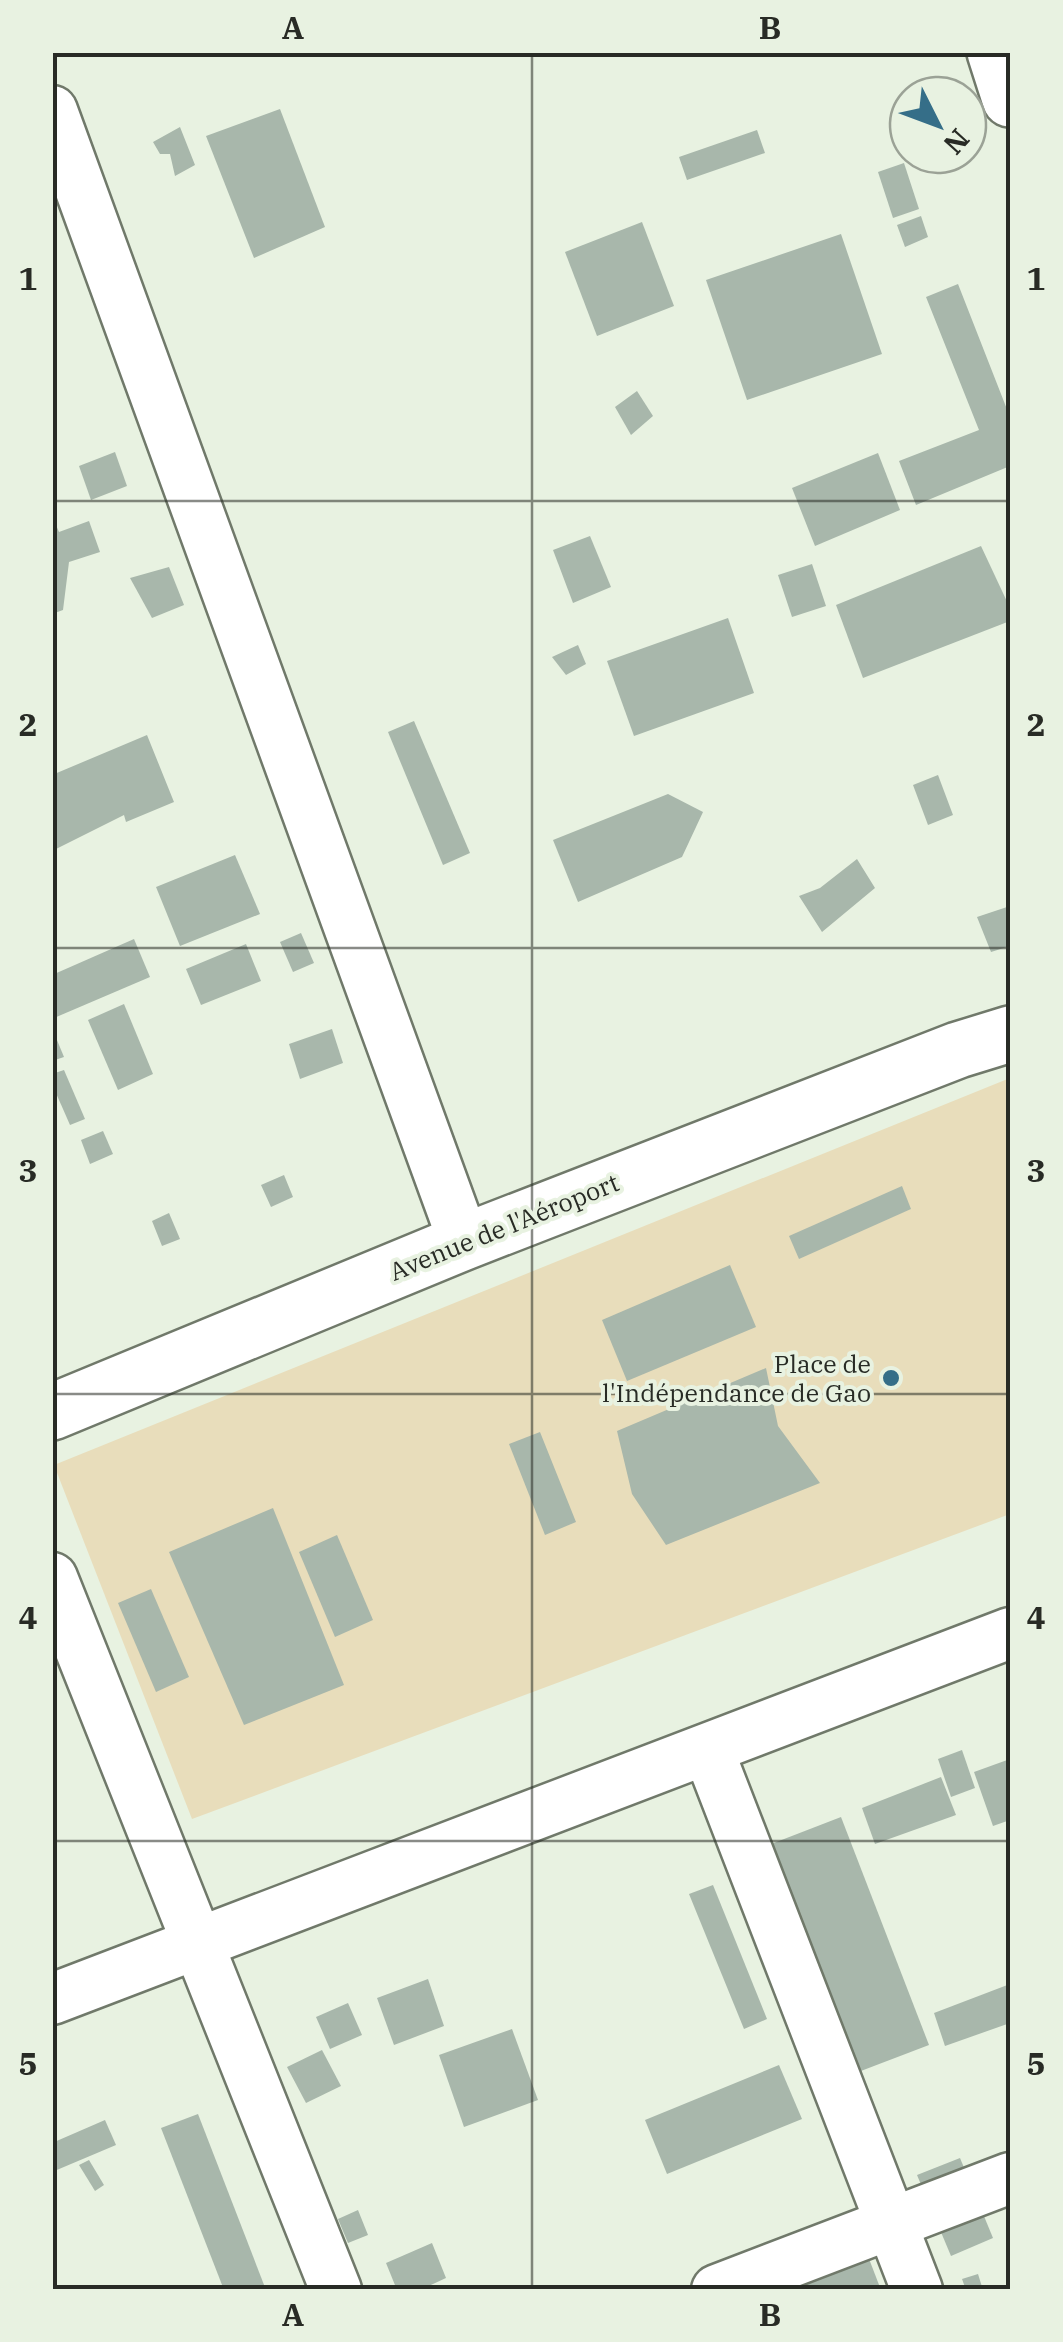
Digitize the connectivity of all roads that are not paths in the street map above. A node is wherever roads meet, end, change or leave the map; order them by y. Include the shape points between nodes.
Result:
1 (994, 52) edge
2 (1010, 100) edge
3 (52, 111) edge
4 (1010, 1034) edge
5 (984, 1048) edge
6 (464, 1242) junction
7 (52, 1412) edge
8 (52, 1578) edge
9 (1010, 1632) edge
10 (708, 1750) junction
11 (196, 1940) junction
12 (52, 1998) edge
13 (1010, 2178) edge
14 (894, 2222) junction
15 (336, 2290) edge
16 (717, 2290) edge
17 (917, 2290) edge

1 - 2 main road
3 - 6 street
4 - 5 main road, Avenue de l'Aéroport
5 - 6 main road, Avenue de l'Aéroport
6 - 7 main road, Avenue de l'Aéroport
8 - 11 street
9 - 10 street
10 - 11 street
10 - 14 street
11 - 12 street
11 - 15 street
13 - 14 street
14 - 16 street
14 - 17 street

